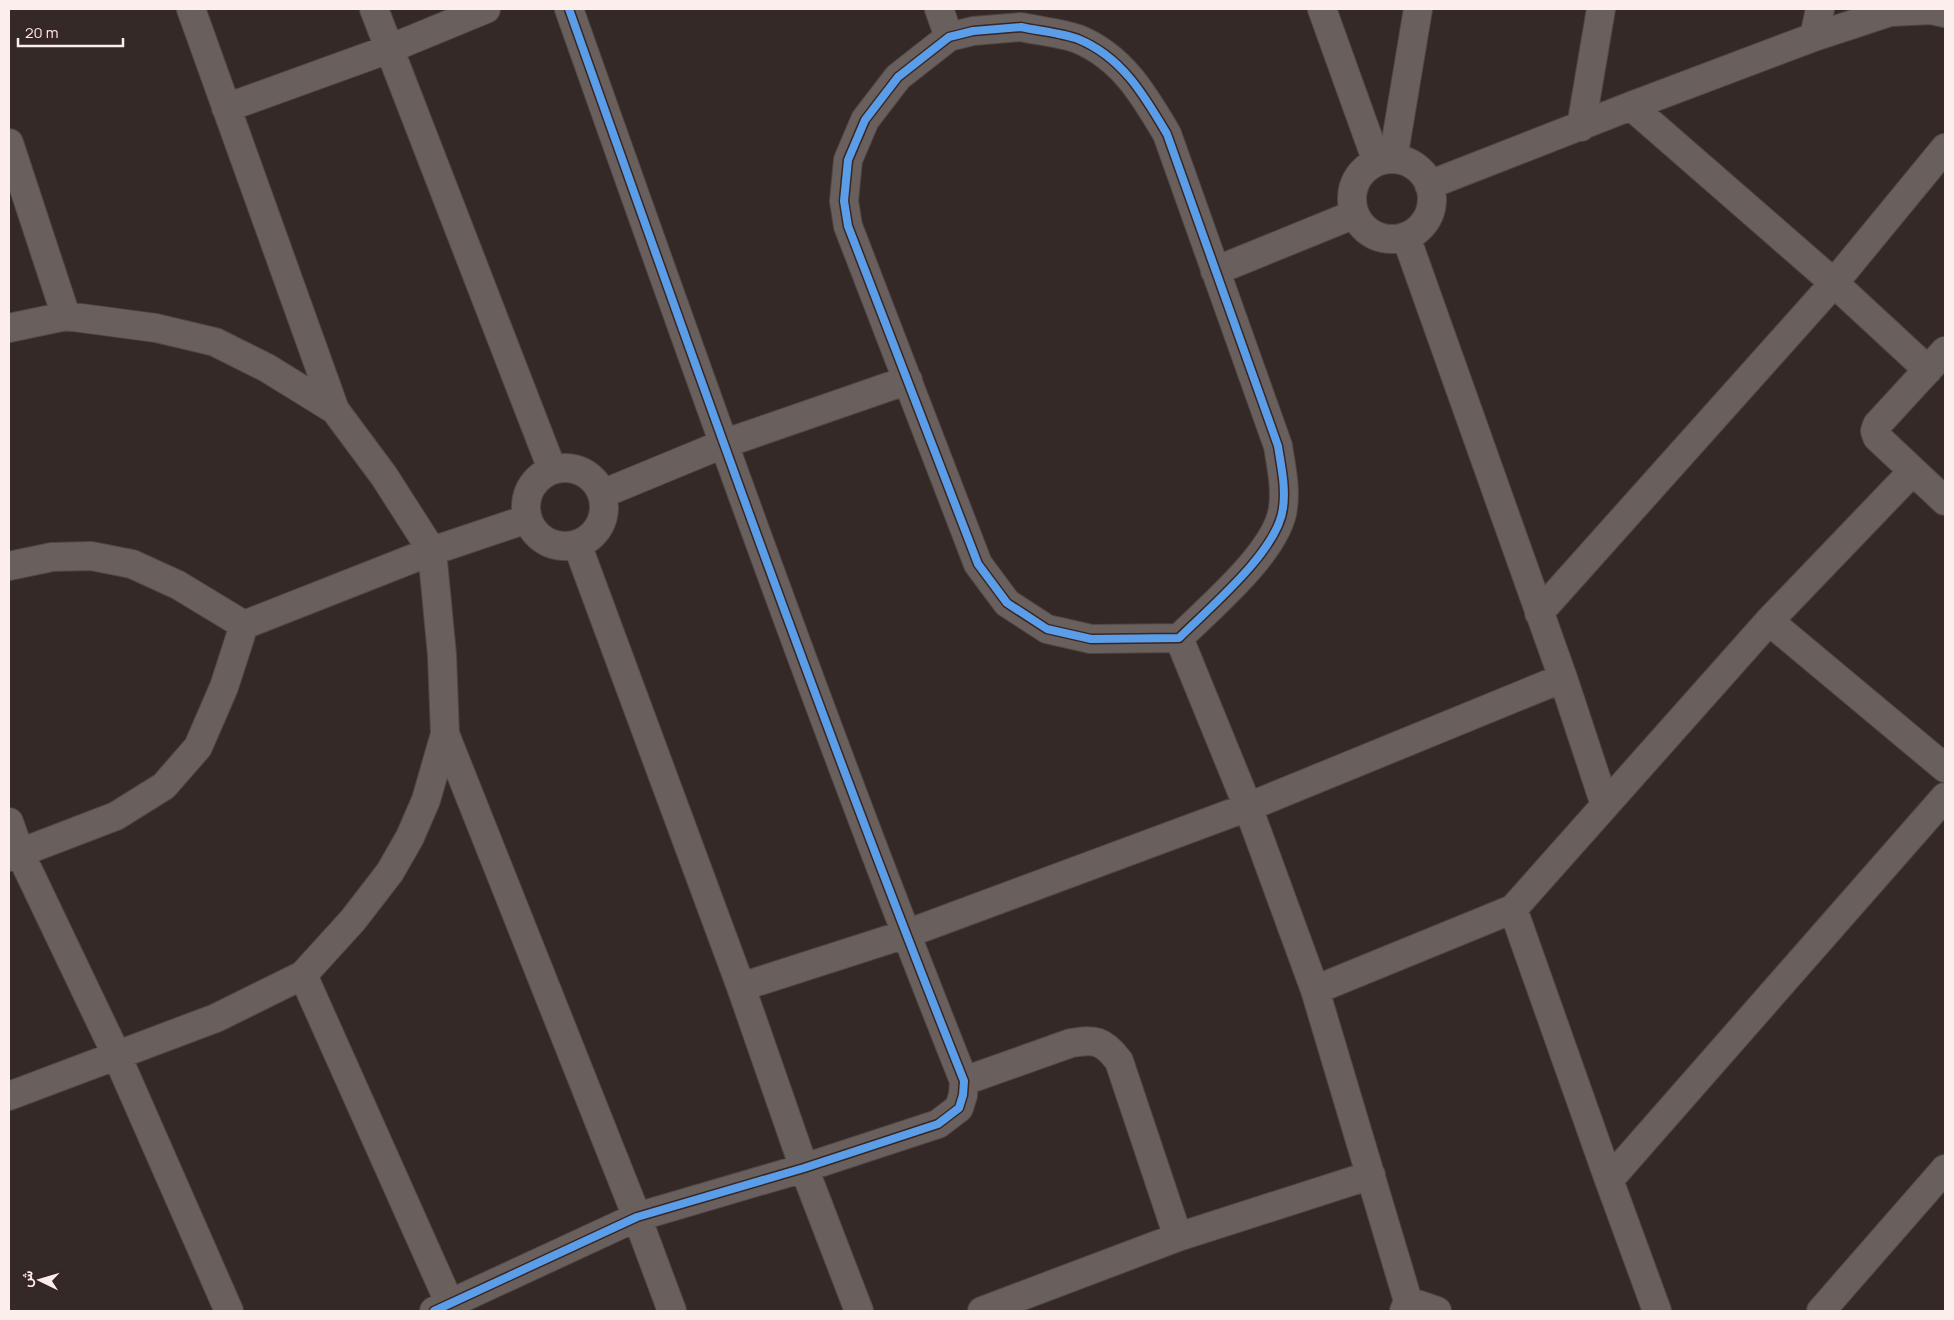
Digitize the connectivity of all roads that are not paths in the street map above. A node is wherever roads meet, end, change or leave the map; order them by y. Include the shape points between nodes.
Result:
1 (191, 9) edge
2 (374, 9) edge
3 (486, 9) edge
4 (570, 9) edge
5 (939, 9) edge
6 (1322, 9) edge
7 (1418, 9) edge
8 (1601, 9) edge
9 (1820, 9) edge
10 (1945, 13) edge
11 (949, 37) junction
12 (1814, 38) junction
13 (388, 49) junction
14 (1631, 106) junction
15 (226, 108) junction
16 (1580, 127) junction
17 (9, 143) edge
18 (1945, 148) edge
19 (1385, 160) junction
20 (1429, 185) junction
21 (1355, 214) junction
22 (1406, 237) junction
23 (1215, 271) junction
24 (1834, 282) junction
25 (66, 316) junction
26 (9, 328) edge
27 (1936, 360) edge
28 (908, 380) junction
29 (335, 410) junction
30 (723, 444) junction
31 (552, 469) junction
32 (1912, 470) junction
33 (602, 494) junction
34 (1945, 501) edge
35 (527, 519) junction
36 (577, 544) junction
37 (432, 551) junction
38 (9, 566) edge
39 (1539, 613) junction
40 (1768, 622) junction
41 (244, 625) junction
42 (1179, 638) junction
43 (1563, 678) junction
44 (445, 734) junction
45 (1945, 768) edge
46 (1945, 797) edge
47 (1605, 805) junction
48 (1248, 807) junction
49 (9, 822) edge
50 (15, 855) edge
51 (1513, 909) junction
52 (906, 934) junction
53 (303, 975) junction
54 (742, 988) junction
55 (1315, 990) junction
56 (116, 1056) junction
57 (964, 1081) junction
58 (9, 1096) edge
59 (804, 1168) junction
60 (1945, 1170) edge
61 (1371, 1175) junction
62 (1609, 1180) junction
63 (637, 1217) junction
64 (1178, 1237) junction
65 (1406, 1306) edge
66 (446, 1309) edge
67 (229, 1311) edge
68 (672, 1311) edge
69 (859, 1311) edge
70 (982, 1311) edge
71 (1437, 1311) edge
72 (1657, 1311) edge
73 (1821, 1311) edge

1 - 15 street
2 - 13 street
3 - 13 street
4 - 30 street
5 - 11 street
6 - 19 street
7 - 19 street
8 - 16 street
9 - 12 street
10 - 12 street via 1931,10 1890,12
11 - 23 street via 973,31 1021,27 1078,39 1111,58 1140,89 1167,134
11 - 28 street via 898,77 865,120 848,160 844,201 848,226
12 - 14 street
13 - 15 street
13 - 31 street
14 - 16 street
14 - 24 street
15 - 29 street
16 - 20 street
17 - 25 street
18 - 24 street
19 - 20 street via 1408,162 1421,172
19 - 21 street via 1364,170 1356,183 1352,198
20 - 22 street via 1432,200 1428,216 1419,229
21 - 22 street via 1363,227 1375,236
21 - 23 street
22 - 39 street
23 - 42 street via 1278,446 1283,509 1273,537 1257,560
24 - 27 street
24 - 39 street
25 - 26 street
25 - 29 street via 156,328 215,342 267,368
27 - 32 street via 1875,428 1878,437
28 - 30 street
28 - 42 street via 978,564 1007,603 1047,629 1091,639
29 - 37 street via 384,476
30 - 33 street
30 - 52 street
31 - 33 street via 568,467 582,471
31 - 35 street via 529,489 525,504
32 - 34 street
32 - 40 street
33 - 36 street via 604,509 600,524 591,536
35 - 36 street via 535,533 547,542 562,546
35 - 37 street
36 - 54 street
37 - 41 street
37 - 44 street via 442,655
38 - 41 street via 52,556 91,556 132,564 178,585
39 - 43 street
40 - 45 street
40 - 47 street
41 - 50 street via 224,687 198,747 164,786 116,816
42 - 48 street
43 - 47 street
43 - 48 street
44 - 53 street via 426,800 390,872 353,920
44 - 63 street
46 - 62 street
47 - 51 street
48 - 52 street
48 - 55 street
49 - 50 street
50 - 56 street
51 - 55 street
51 - 62 street
52 - 54 street
52 - 57 street
53 - 56 street via 216,1018
53 - 66 street
54 - 59 street
55 - 61 street
56 - 58 street
56 - 67 street
57 - 59 street via 959,1108 938,1124
57 - 64 street via 1071,1043 1099,1041 1110,1049 1119,1061
59 - 63 street
59 - 69 street
60 - 73 street
61 - 64 street
61 - 65 street
62 - 72 street
63 - 66 street
63 - 68 street
64 - 70 street
65 - 71 street

